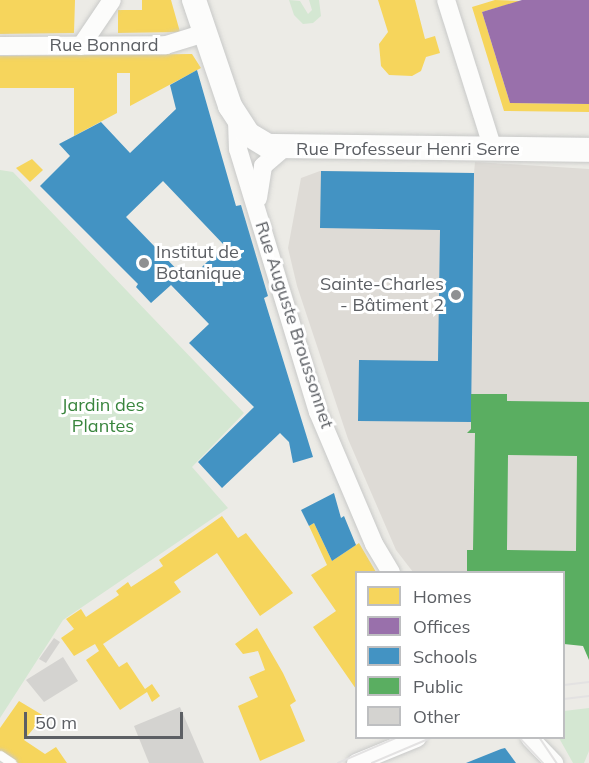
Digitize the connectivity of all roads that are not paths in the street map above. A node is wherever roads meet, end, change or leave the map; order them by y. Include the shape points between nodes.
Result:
1 (112, 0) edge
2 (194, 0) edge
3 (446, 0) edge
4 (205, 33) junction
5 (0, 46) edge
6 (81, 46) junction
7 (237, 121) junction
8 (284, 148) junction
9 (493, 149) junction
10 (589, 150) edge
11 (242, 163) junction
12 (263, 166) junction
13 (256, 208) junction
14 (390, 571) edge
15 (415, 739) edge
16 (531, 739) edge
17 (0, 755) edge
18 (12, 763) edge
19 (356, 763) edge
20 (554, 763) edge

1 - 6 street
2 - 4 main road, Rue Auguste Broussonnet
3 - 9 street
4 - 6 street, Rue Bonnard via 172,44
4 - 7 main road, Rue Auguste Broussonnet
5 - 6 street, Rue Bonnard
7 - 8 main road, Rue Professeur Henri Serre via 258,142
7 - 11 street, Rue Auguste Broussonnet via 235,136
8 - 9 main road, Rue Professeur Henri Serre
8 - 12 street
9 - 10 main road, Rue Professeur Henri Serre
11 - 12 street
11 - 13 street, Rue Auguste Broussonnet
12 - 13 street, Rue Auguste Broussonnet
13 - 14 street, Rue Auguste Broussonnet via 318,412 374,544
15 - 19 street
16 - 20 street
17 - 18 lane

